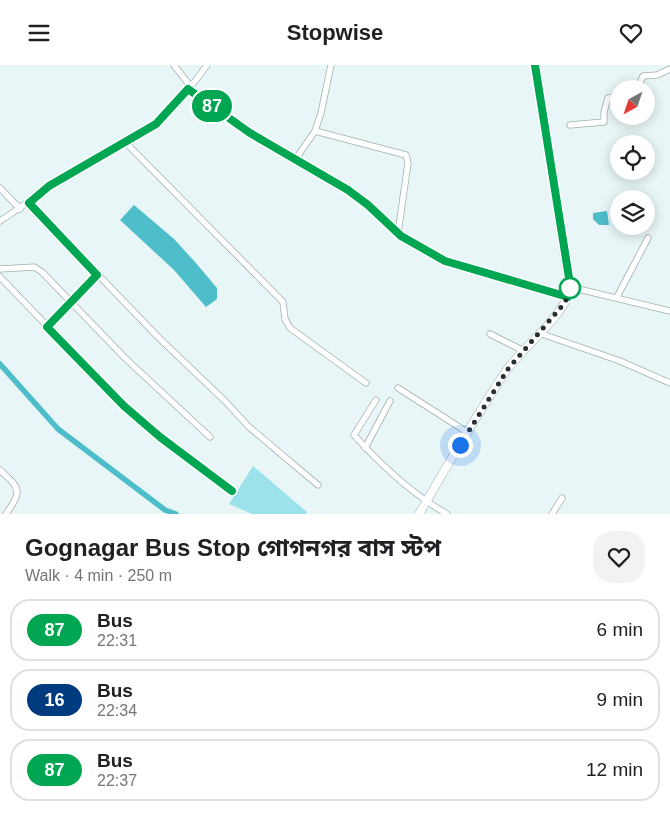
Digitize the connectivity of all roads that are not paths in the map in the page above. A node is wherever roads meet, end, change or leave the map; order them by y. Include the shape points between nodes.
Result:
1 (174, 65) edge
2 (208, 65) edge
3 (331, 65) edge
4 (535, 65) edge
5 (670, 69) edge
6 (641, 80) edge
7 (190, 88) junction
8 (610, 98) edge
9 (570, 125) dead end
10 (315, 131) junction
11 (126, 143) junction
12 (296, 160) junction
13 (0, 188) edge
14 (29, 203) junction
15 (20, 209) junction
16 (0, 221) edge
17 (398, 233) junction
18 (648, 238) dead end
19 (0, 269) edge
20 (97, 275) junction
21 (0, 277) edge
22 (570, 287) junction
23 (568, 297) junction
24 (617, 297) junction
25 (71, 303) junction
26 (670, 311) edge
27 (47, 327) junction
28 (539, 333) junction
29 (490, 334) dead end
30 (524, 351) junction
31 (366, 383) dead end
32 (670, 383) edge
33 (398, 388) dead end
34 (376, 400) dead end
35 (390, 401) dead end
36 (467, 433) junction
37 (210, 437) dead end
38 (365, 448) junction
39 (0, 470) edge
40 (318, 485) dead end
41 (232, 491) dead end
42 (562, 498) dead end
43 (426, 502) junction
44 (6, 514) edge
45 (419, 514) edge
46 (446, 514) edge
47 (552, 514) edge

1 - 7 street
2 - 7 street
3 - 10 street
4 - 22 main road
5 - 6 street via 643,76
7 - 11 street via 156,124
7 - 12 street via 250,133
8 - 9 street via 604,122
10 - 12 street
10 - 17 street via 406,155 408,163
11 - 14 street via 49,186
11 - 31 street via 283,302 290,329
12 - 17 street via 348,190
13 - 15 street
14 - 15 street
14 - 20 street
15 - 16 street
17 - 23 street via 456,266
18 - 24 street
19 - 25 street via 34,267
20 - 25 street
20 - 40 street via 248,427
21 - 27 street
22 - 23 main road
22 - 24 street
23 - 28 main road
24 - 26 street
25 - 27 street
25 - 37 street
27 - 41 street via 124,406
28 - 30 main road
28 - 32 street via 620,361
29 - 30 street
30 - 36 main road via 508,369
33 - 36 street
34 - 38 street via 354,433
35 - 38 street
36 - 43 main road
38 - 43 street
39 - 44 street via 19,491
42 - 47 street
43 - 45 main road
43 - 46 street

